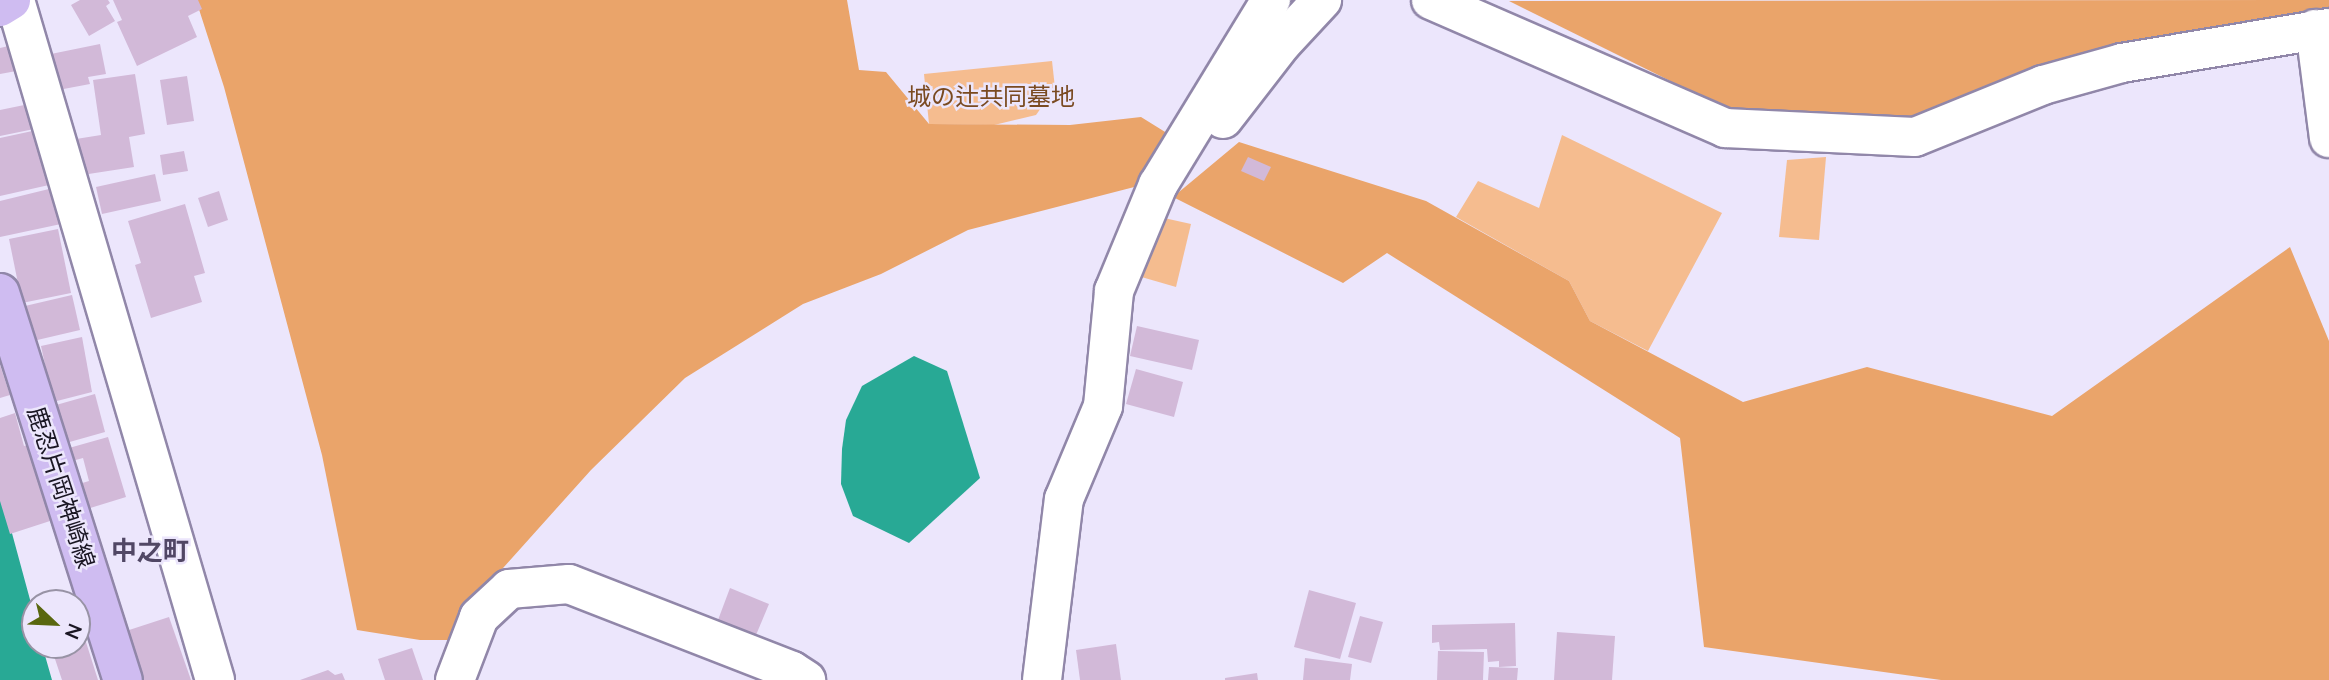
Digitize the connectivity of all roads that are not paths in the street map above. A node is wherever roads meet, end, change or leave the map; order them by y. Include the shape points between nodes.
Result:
1 (13, 0) edge
2 (1270, 0) edge
3 (1322, 0) edge
4 (1431, 0) edge
5 (0, 7) edge
6 (2322, 29) edge
7 (2326, 86) edge
8 (2329, 138) edge
9 (1157, 185) junction
10 (0, 293) edge
11 (123, 680) edge
12 (215, 680) edge
13 (455, 680) edge
14 (806, 680) edge
15 (1042, 680) edge

1 - 5 main road
1 - 12 street
2 - 9 street
3 - 9 street via 1222,121
4 - 6 street via 1725,128 1915,136 2043,85 2122,63
6 - 7 street
7 - 8 street
9 - 15 street via 1114,291 1103,406 1065,499
10 - 11 main road, 鹿忍片岡神崎線
13 - 14 street via 479,617 509,589 569,584

